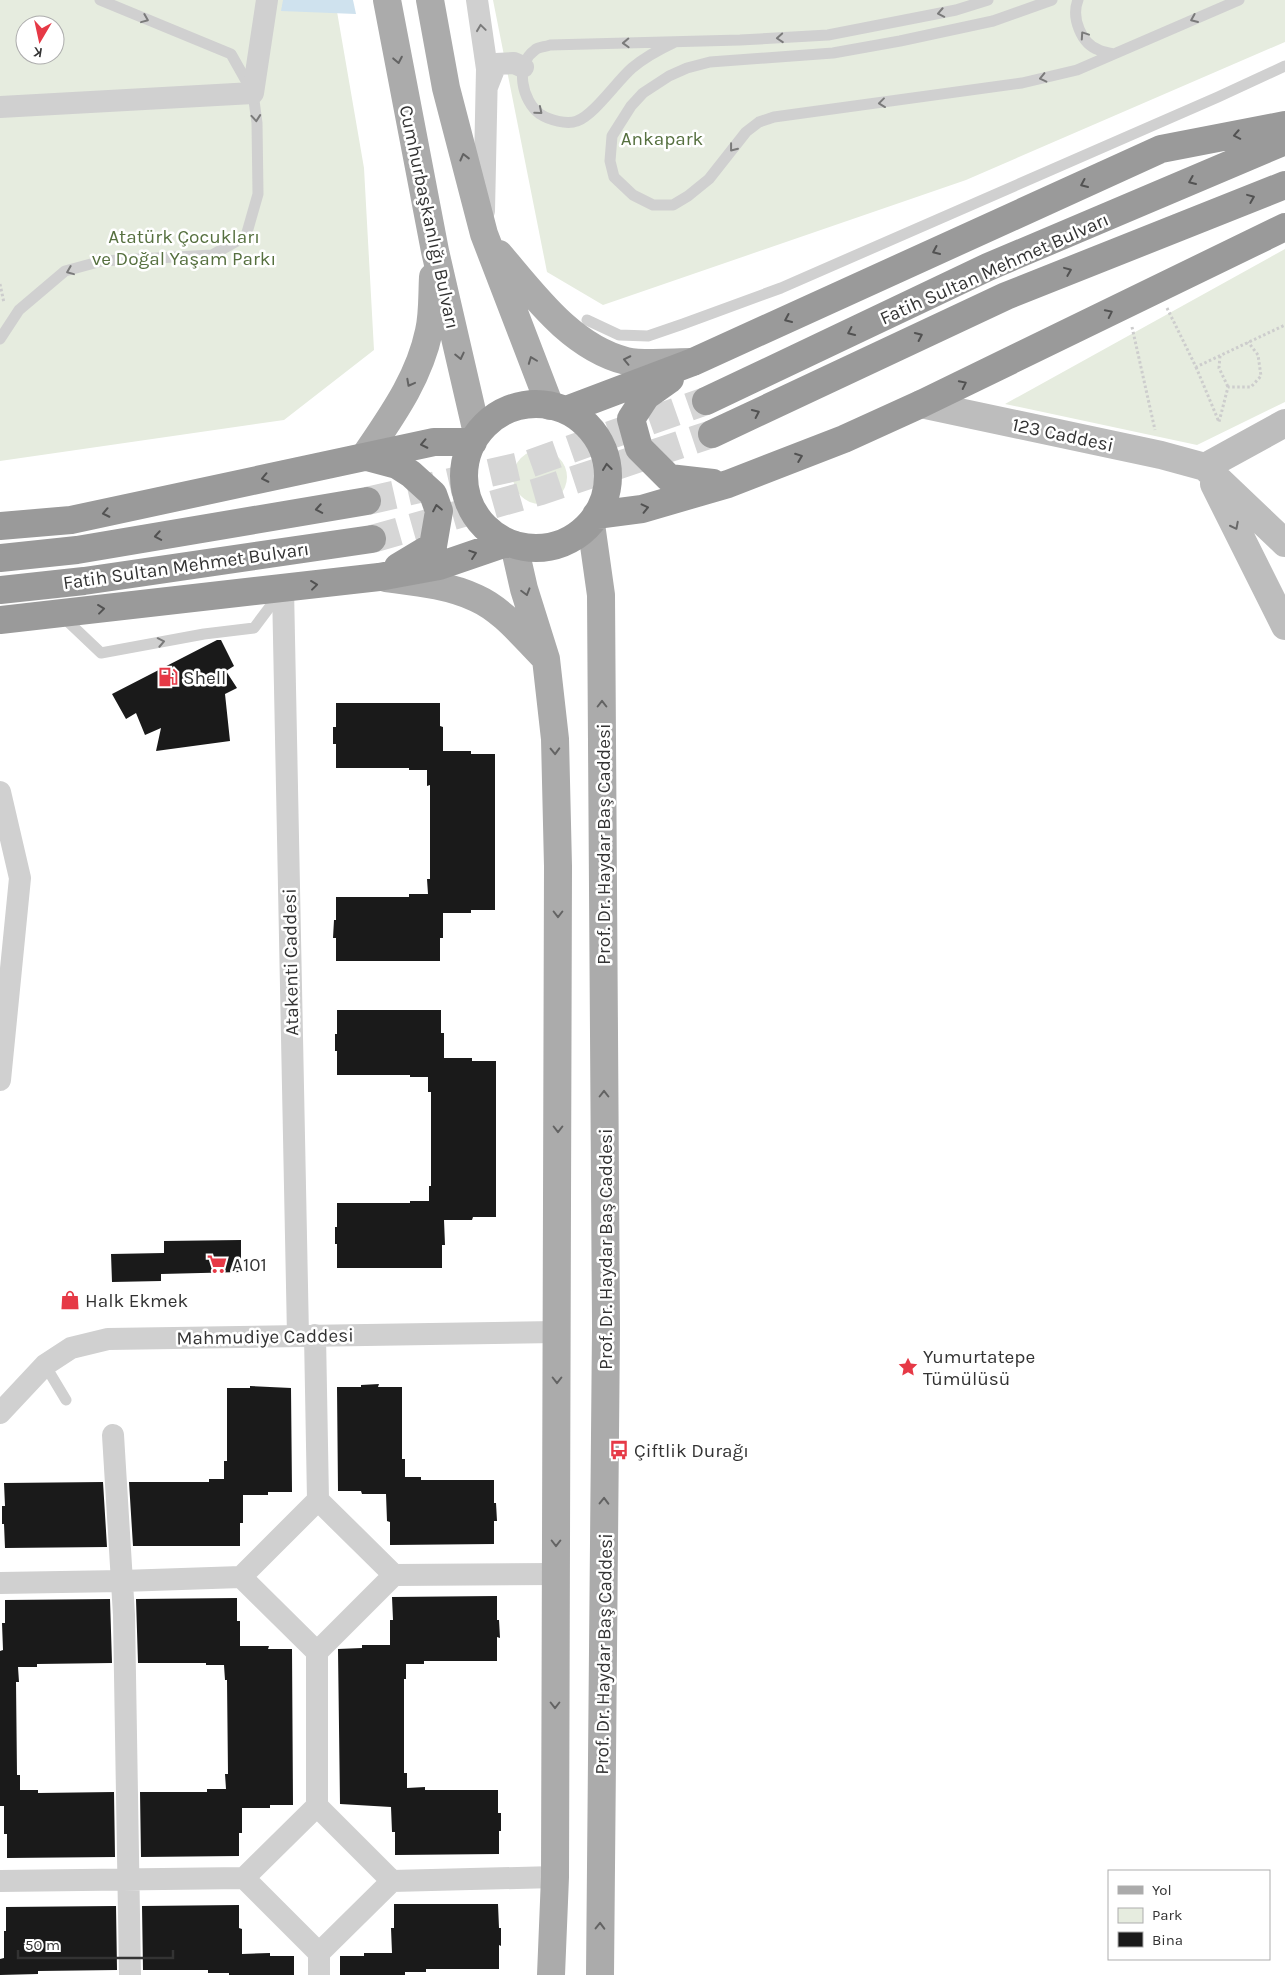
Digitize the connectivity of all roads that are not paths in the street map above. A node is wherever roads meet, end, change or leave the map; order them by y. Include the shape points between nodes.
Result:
1 (100, 0) edge
2 (267, 0) edge
3 (477, 0) edge
4 (988, 0) edge
5 (1052, 0) edge
6 (1078, 0) edge
7 (1238, 0) edge
8 (388, 6) edge
9 (431, 8) edge
10 (675, 42) junction
11 (1114, 54) junction
12 (1285, 66) edge
13 (523, 68) junction
14 (486, 90) junction
15 (254, 93) junction
16 (0, 107) edge
17 (1285, 125) edge
18 (1285, 141) edge
19 (1285, 185) edge
20 (1285, 227) edge
21 (484, 235) junction
22 (435, 251) junction
23 (588, 320) dead end
24 (0, 339) edge
25 (693, 362) junction
26 (706, 401) tunnel mouth
27 (921, 404) junction
28 (558, 408) junction
29 (1285, 423) edge
30 (712, 434) tunnel mouth
31 (475, 437) junction
32 (364, 457) junction
33 (1205, 467) junction
34 (728, 484) junction
35 (367, 501) tunnel mouth
36 (594, 520) junction
37 (0, 526) edge
38 (372, 539) tunnel mouth
39 (510, 544) junction
40 (1285, 544) edge
41 (0, 558) edge
42 (379, 577) junction
43 (283, 588) junction
44 (0, 590) edge
45 (60, 614) junction
46 (0, 620) edge
47 (1285, 626) edge
48 (546, 659) junction
49 (0, 792) edge
50 (1, 1055) edge
51 (0, 1080) edge
52 (557, 1332) junction
53 (307, 1336) junction
54 (45, 1365) junction
55 (66, 1400) dead end
56 (0, 1413) edge
57 (112, 1435) dead end
58 (318, 1500) junction
59 (556, 1574) junction
60 (394, 1575) junction
61 (241, 1577) junction
62 (122, 1581) junction
63 (0, 1583) edge
64 (317, 1652) junction
65 (318, 1806) junction
66 (555, 1877) junction
67 (244, 1878) junction
68 (130, 1879) junction
69 (0, 1880) edge
70 (392, 1881) junction
71 (319, 1964) edge
72 (130, 1975) edge
73 (551, 1975) edge
74 (600, 1975) edge

1 -> 15 lane via 231,54
2 - 15 street
14 -> 3 street via 487,69
4 -> 10 lane via 956,10 828,35
11 -> 5 lane via 1077,70 1022,83 774,117 759,122 746,132 709,179 673,205 652,205 632,195 614,177 610,160 612,136 631,106 643,93 687,68 710,62 833,53 900,41 993,21
11 -> 6 lane via 1097,50 1079,30 1076,17
7 -> 11 lane
8 -> 22 main road, Cumhurbaşkanlığı Bulvarı
21 -> 9 main road via 446,88
10 -> 13 lane via 550,46 535,50
13 -> 10 lane via 524,92 540,114 556,122 577,122 594,109 633,67
12 - 23 lane via 781,288 692,321 648,336 619,335
13 - 14 street via 514,63 496,64
14 - 21 street
15 - 16 street
15 -> 24 lane via 258,194 246,236 212,256 102,261 65,271 19,310
17 -> 25 highway via 1161,149
18 -> 26 highway, Fatih Sultan Mehmet Bulvarı via 988,267
30 -> 19 highway, Fatih Sultan Mehmet Bulvarı via 1006,296
27 -> 20 highway
25 -> 21 main road via 628,361 597,350 570,331 535,296
28 -> 21 main road
22 -> 31 main road, Cumhurbaşkanlığı Bulvarı
22 -> 32 main road via 429,330 418,368
25 - 28 highway
25 - 34 highway via 646,396 631,419 639,448 669,478
27 - 33 main road, 123 Caddesi
34 -> 27 highway via 844,439
28 - 31 highway via 542,404 518,406 495,416
36 -> 28 highway via 603,505 608,483 607,461 599,440 585,423
29 - 33 main road
31 -> 32 highway
31 - 39 highway via 467,452 463,473 465,495 474,514 488,531
32 -> 37 highway via 71,520
42 -> 32 highway via 434,546 439,511 433,494 411,474 397,465
33 - 40 main road, 123 Caddesi
33 -> 47 main road
36 -> 34 highway
35 -> 41 highway, Fatih Sultan Mehmet Bulvarı via 77,550
36 - 39 highway via 573,539 552,548 529,549
74 -> 36 main road, Prof. Dr. Haydar Baş Caddesi via 606,1327 601,595
38 - 44 highway, Fatih Sultan Mehmet Bulvarı
42 -> 39 highway via 439,566
39 -> 48 main road
43 -> 42 highway
42 - 48 main road via 439,586 477,598 505,618
45 -> 43 highway
45 -> 43 lane via 100,654 254,628
43 - 53 street, Atakenti Caddesi
45 - 46 highway
48 -> 52 main road via 555,739 558,866
49 - 50 street via 20,878
50 - 51 street
52 - 53 street, Mahmudiye Caddesi
52 -> 59 main road
53 - 54 street, Mahmudiye Caddesi via 108,1339 72,1348
53 - 58 street, Atakenti Caddesi
54 - 55 lane
54 - 56 street, Mahmudiye Caddesi
57 - 62 street
58 - 60 street
58 - 61 street
59 - 60 street
59 -> 66 main road
60 - 64 street
61 - 62 street
61 - 64 street
62 - 63 street
62 - 68 street
64 - 65 street
65 - 67 street
65 - 70 street
66 - 70 street
66 - 73 main road
67 - 68 street
67 - 71 street
68 - 69 street
68 - 72 street
70 - 71 street

